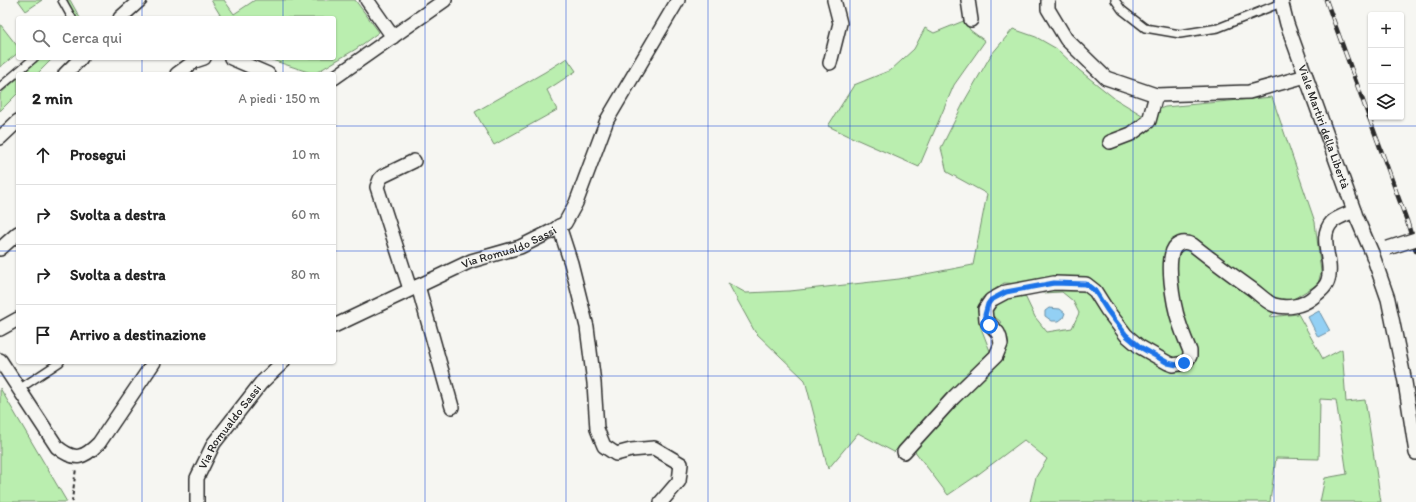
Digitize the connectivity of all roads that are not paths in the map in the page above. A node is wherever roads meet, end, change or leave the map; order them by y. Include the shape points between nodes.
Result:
1 (62, 0) edge
2 (140, 0) edge
3 (367, 0) edge
4 (445, 0) edge
5 (678, 0) edge
6 (834, 0) edge
7 (968, 0) edge
8 (1048, 0) edge
9 (1115, 0) edge
10 (1281, 1) edge
11 (71, 16) edge
12 (122, 16) edge
13 (971, 20) dead end
14 (393, 37) junction
15 (32, 60) edge
16 (79, 60) edge
17 (198, 60) edge
18 (236, 60) edge
19 (830, 63) dead end
20 (18, 72) edge
21 (67, 72) edge
22 (180, 72) edge
23 (263, 72) edge
24 (16, 73) edge
25 (1306, 76) junction
26 (336, 77) edge
27 (0, 87) edge
28 (1156, 95) junction
29 (16, 123) edge
30 (0, 138) edge
31 (1110, 142) dead end
32 (414, 161) dead end
33 (1354, 211) junction
34 (559, 226) junction
35 (16, 235) edge
36 (1416, 239) edge
37 (0, 249) edge
38 (1372, 253) junction
39 (414, 288) junction
40 (16, 319) edge
41 (336, 325) edge
42 (0, 329) edge
43 (0, 360) edge
44 (57, 364) edge
45 (153, 364) edge
46 (281, 364) edge
47 (19, 389) junction
48 (452, 407) dead end
49 (904, 452) dead end
50 (1416, 453) edge
51 (197, 502) edge
52 (661, 502) edge

1 - 11 lane
2 - 12 street
3 - 14 street
4 - 14 street
5 - 34 street, Via Romualdo Sassi via 607,120 576,203 566,223
6 - 19 street via 840,23
7 - 13 street
8 - 28 street via 1048,9 1066,39 1106,78
9 - 10 lane via 1122,10 1145,28 1180,34 1218,28
10 - 25 street, Viale Martiri della Libertà
14 - 26 street
15 - 20 lane
16 - 21 street
17 - 22 street
18 - 23 street
24 - 27 lane
25 - 28 street via 1249,92
25 - 33 street, Viale Martiri della Libertà
28 - 31 street via 1149,121 1131,134
29 - 30 street
32 - 39 street via 383,176 377,187
33 - 38 street, Viale Martiri della Libertà
33 - 49 street via 1332,222 1324,237 1329,257 1328,282 1308,302 1291,307 1274,305 1193,245 1182,242 1174,248 1170,259 1173,298 1178,321 1190,351 1188,360 1181,364 1168,363 1140,347 1126,335 1095,291 1086,284 1054,283 1006,292 991,300 985,309 986,320 1000,338 1001,344 996,356 952,398
34 - 39 street, Via Romualdo Sassi via 520,247 471,261
34 - 52 street via 587,327 597,429 604,446 616,454 654,448 681,464 679,481
35 - 37 street
36 - 38 street, bridge
38 - 50 street, Viale Martiri della Libertà via 1388,299
39 - 41 street, Via Romualdo Sassi
39 - 48 street
40 - 42 street
43 - 47 street
44 - 47 lane
45 - 47 street via 99,443 88,454 77,457 65,454 57,447
46 - 51 street, Via Romualdo Sassi via 261,383 214,443 197,478

